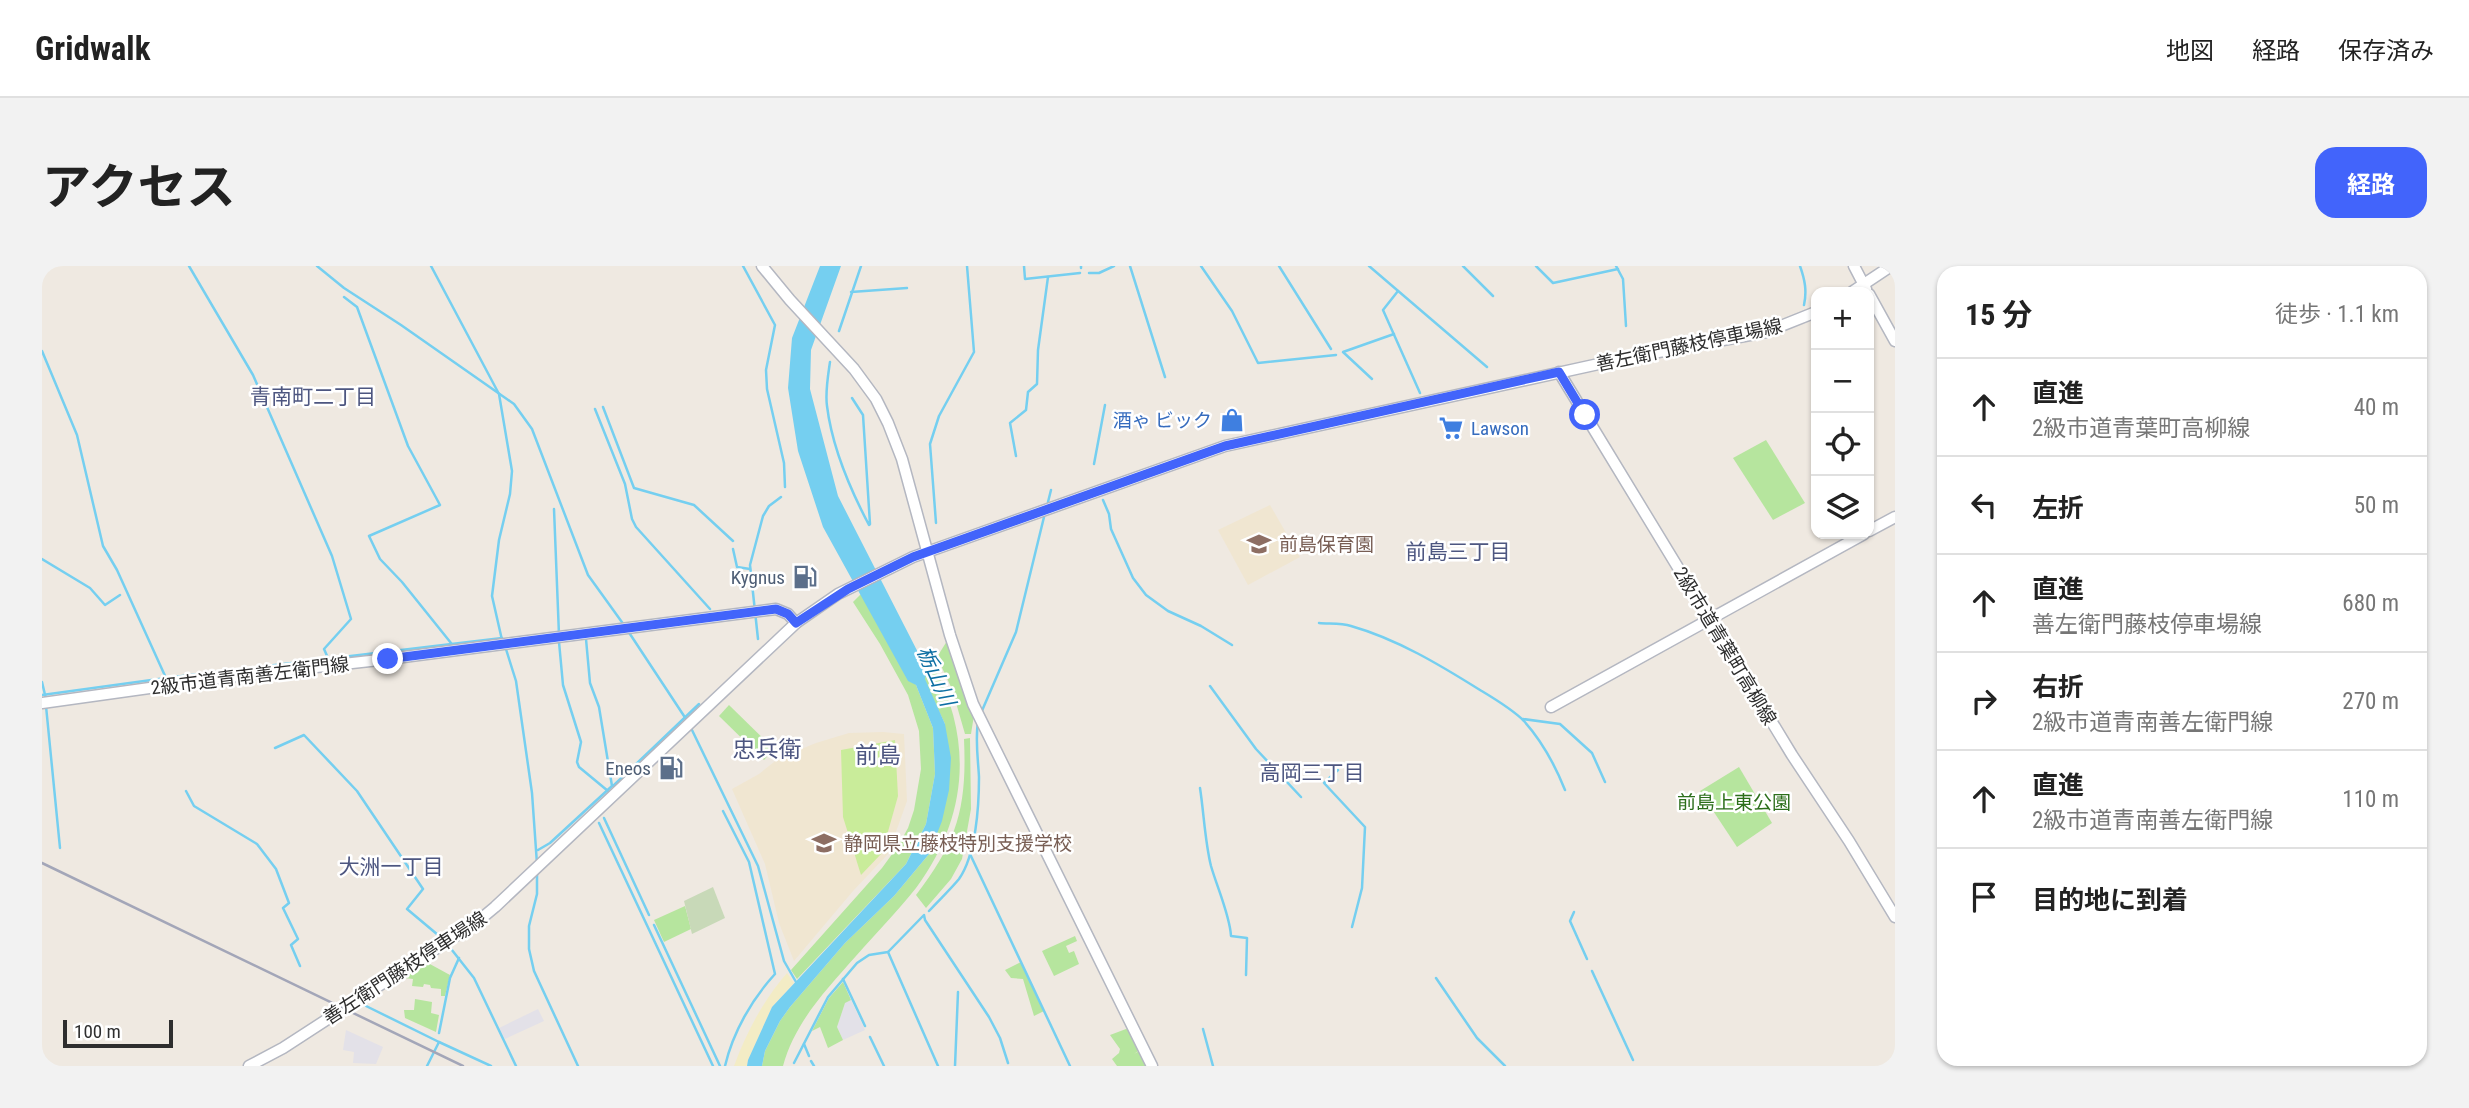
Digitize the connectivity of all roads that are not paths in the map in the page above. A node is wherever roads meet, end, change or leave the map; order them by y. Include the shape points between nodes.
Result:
1 (762, 266) edge
2 (1854, 266) edge
3 (1886, 267) edge
4 (1865, 287) edge
5 (1869, 287) edge
6 (1874, 303) edge
7 (1811, 314) edge
8 (1895, 341) edge
9 (1559, 372) junction
10 (1895, 517) edge
11 (1874, 529) edge
12 (1856, 539) edge
13 (928, 552) junction
14 (1709, 618) junction
15 (796, 623) junction
16 (42, 703) edge
17 (1551, 707) dead end
18 (1895, 917) edge
19 (249, 1066) edge
20 (1152, 1066) edge

1 - 13 street via 869,389 902,459
2 - 4 street
3 - 5 street
6 - 8 street
7 - 9 street, 善左衛門藤枝停車場線 via 1766,332
9 - 13 street, 善左衛門藤枝停車場線 via 1225,446
9 - 14 street, 2級市道青葉町高柳線
10 - 11 street
12 - 14 street
13 - 15 street, 善左衛門藤枝停車場線 via 848,589
13 - 20 street via 963,679 976,709
14 - 17 street
14 - 18 street, 2級市道青葉町高柳線
15 - 16 street, 2級市道青南善左衛門線 via 776,609
15 - 19 street, 善左衛門藤枝停車場線 via 495,908

